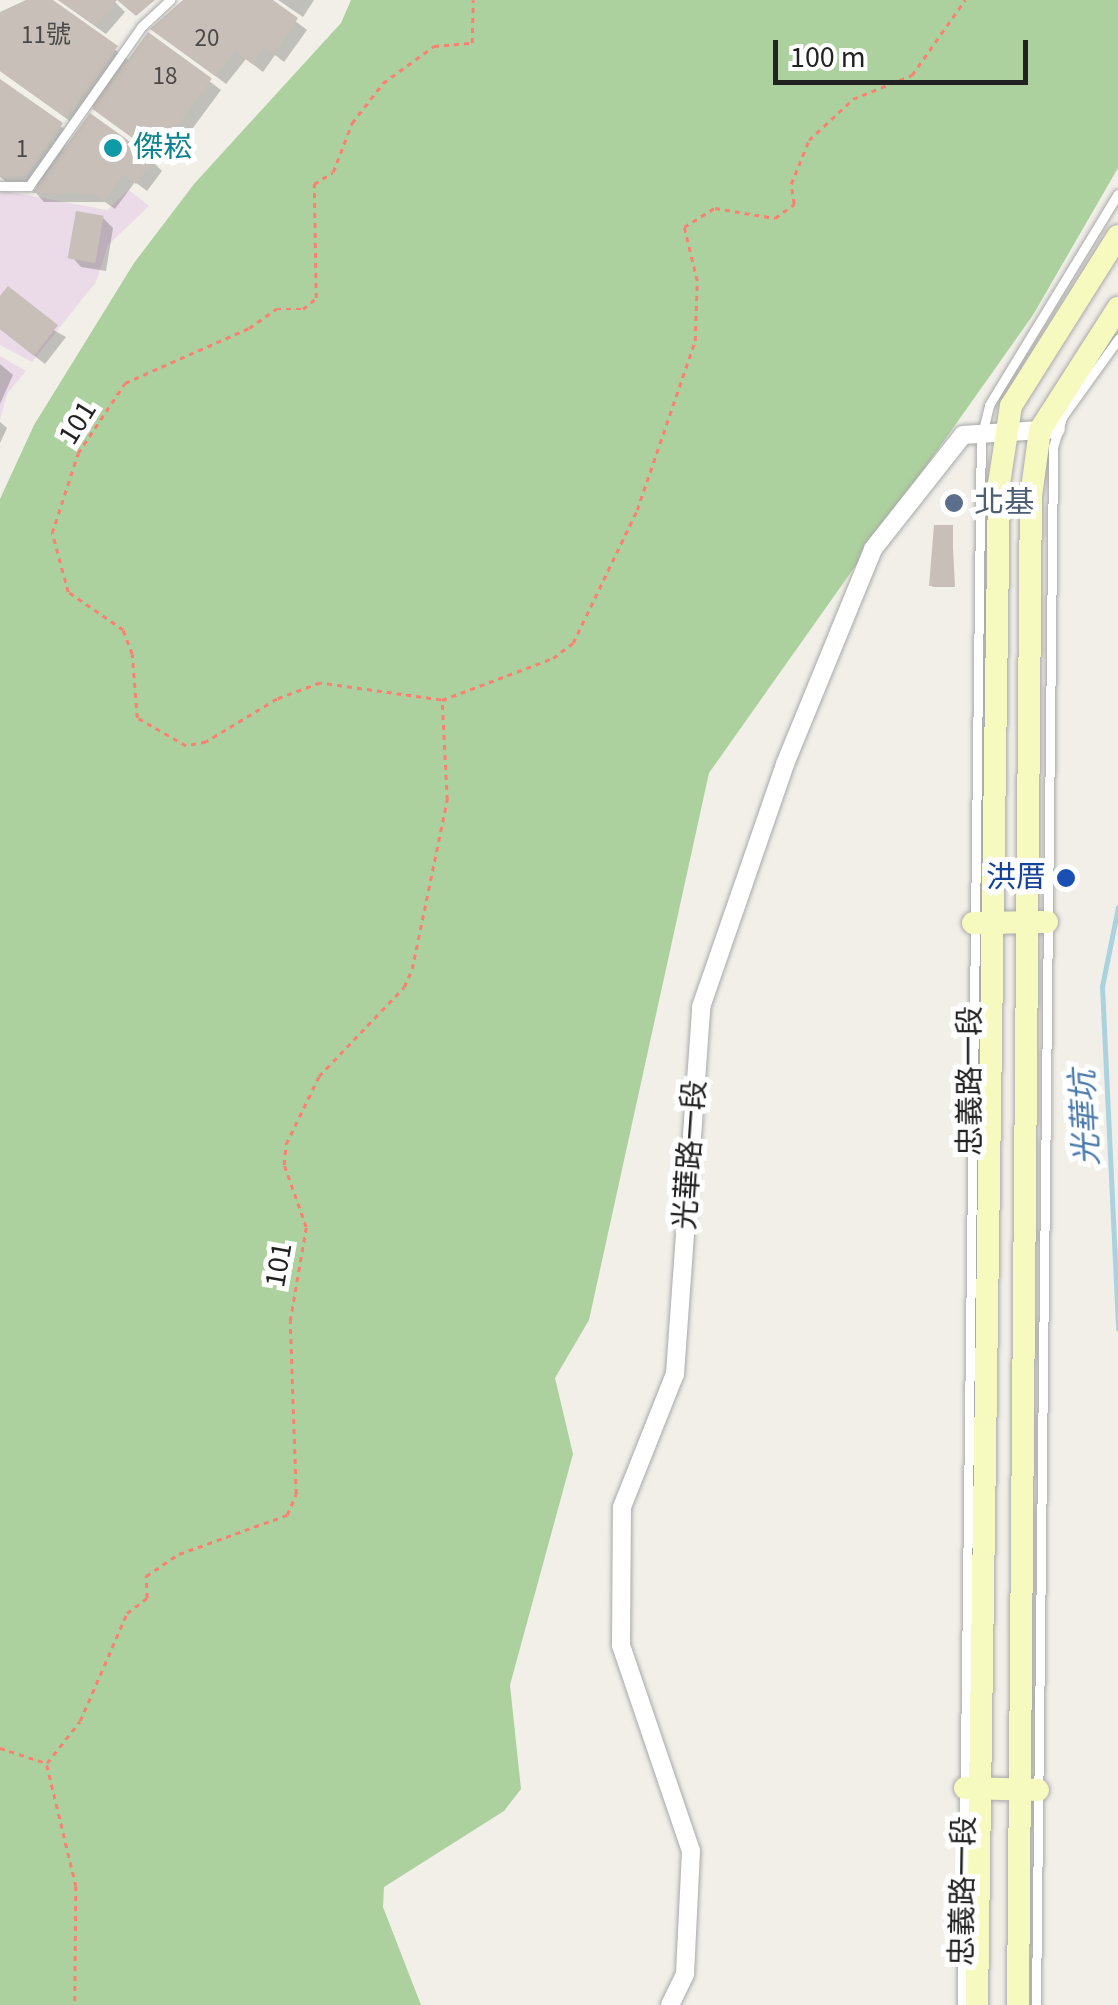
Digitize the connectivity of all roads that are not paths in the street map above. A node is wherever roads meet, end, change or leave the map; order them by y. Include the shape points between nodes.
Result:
1 (170, 0) edge
2 (0, 186) edge
3 (1118, 194) edge
4 (1118, 236) edge
5 (1118, 308) edge
6 (1118, 339) edge
7 (1048, 430) junction
8 (992, 436) junction
9 (1036, 922) junction
10 (982, 923) junction
11 (972, 1789) junction
12 (1028, 1790) junction
13 (670, 2005) edge
14 (962, 2005) edge
15 (977, 2005) edge
16 (1018, 2005) edge
17 (1036, 2005) edge

1 - 2 lane via 141,27 28,186
3 - 8 lane, 忠義路一段 via 989,405
4 - 8 main road, 忠義路一段
5 - 7 main road, 忠義路一段
6 - 7 lane, 忠義路一段
7 - 8 street, 光華路一段
7 - 9 main road, 忠義路一段 via 1030,529
8 - 10 main road, 忠義路一段
8 - 13 street, 光華路一段 via 962,435 874,549 785,764 702,1007 675,1374 622,1507 622,1645 691,1851 686,1974
9 - 10 main road
9 - 12 main road, 忠義路一段
10 - 11 main road, 忠義路一段
11 - 12 main road
11 - 14 lane, 忠義路一段
11 - 15 main road, 忠義路一段
12 - 16 main road, 忠義路一段
12 - 17 lane, 忠義路一段

